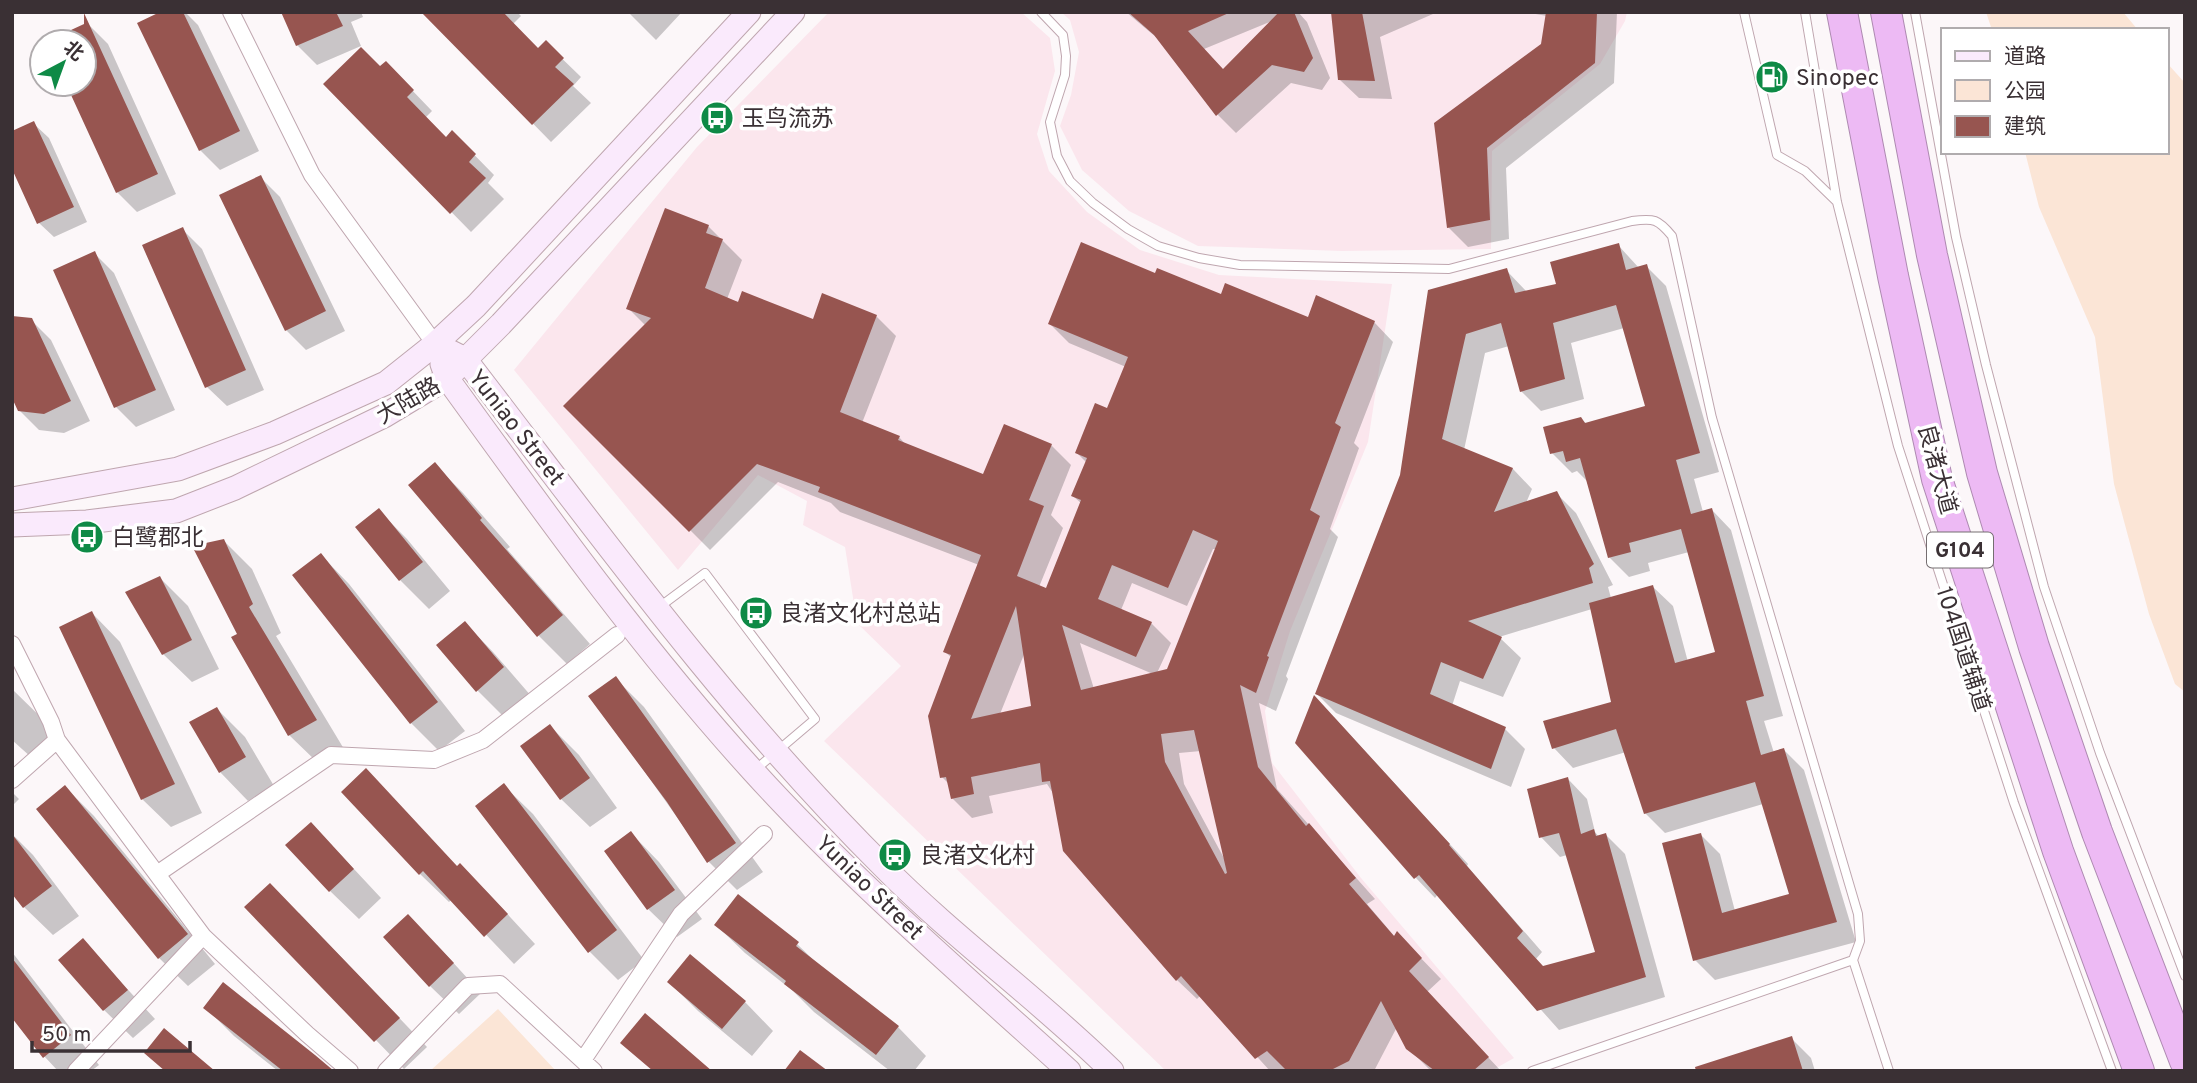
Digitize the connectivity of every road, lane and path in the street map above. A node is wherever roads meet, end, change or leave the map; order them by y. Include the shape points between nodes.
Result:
1 (231, 12) edge
2 (749, 12) edge
3 (793, 12) edge
4 (1041, 12) edge
5 (1744, 12) edge
6 (1805, 12) edge
7 (1842, 12) edge
8 (1885, 12) edge
9 (1915, 12) edge
10 (1837, 202) junction
11 (435, 344) junction
12 (464, 359) junction
13 (447, 378) junction
14 (12, 499) edge
15 (12, 524) edge
16 (657, 609) junction
17 (617, 635) dead end
18 (12, 644) edge
19 (57, 740) junction
20 (775, 753) junction
21 (753, 772) junction
22 (12, 780) edge
23 (764, 834) dead end
24 (157, 874) junction
25 (203, 936) junction
26 (1853, 960) junction
27 (2185, 976) edge
28 (2185, 1061) edge
29 (588, 1066) edge
30 (76, 1071) edge
31 (350, 1071) edge
32 (386, 1071) edge
33 (1069, 1071) edge
34 (1112, 1071) edge
35 (1532, 1071) edge
36 (1889, 1071) edge
37 (2112, 1071) edge
38 (2139, 1071) edge

1 - 11 street via 312,175
2 - 11 main road, 大陆路
3 - 12 main road, 大陆路
4 - 26 lane via 1063,35 1066,56 1065,75 1050,122 1057,156 1070,181 1093,203 1158,246 1240,265 1449,269 1632,221 1650,218 1662,224 1672,236 1712,418 1858,914 1860,941
5 - 10 lane via 1777,155 1805,171
6 - 10 lane, 104国道辅道
7 - 38 highway, 良渚大道 / G104 via 1937,479 2058,851
8 - 28 highway, 良渚大道 / G104 via 1932,255 1982,473 2092,818
9 - 27 lane via 1956,237 2044,587 2100,753
10 - 37 lane, 104国道辅道 via 1898,446 2014,803
11 - 12 main road, Yuniao Street
11 - 13 main road, Yuniao Street
11 - 14 main road, 大陆路 via 386,383 190,465
12 - 13 main road, 大陆路
12 - 16 main road, Yuniao Street
13 - 15 main road, 大陆路 via 359,428 176,511 87,522
13 - 21 main road, Yuniao Street via 630,625
16 - 20 main road, Yuniao Street
16 - 20 lane via 705,573 814,719
17 - 24 street via 483,740 434,760 331,755
18 - 19 street
19 - 22 street
19 - 24 street
20 - 21 lane
20 - 34 main road, Yuniao Street via 883,867
21 - 33 main road, Yuniao Street via 848,869
23 - 29 street via 681,914
24 - 25 street
25 - 30 street
25 - 31 street
26 - 35 lane
26 - 36 lane
29 - 32 street via 500,984 468,986

